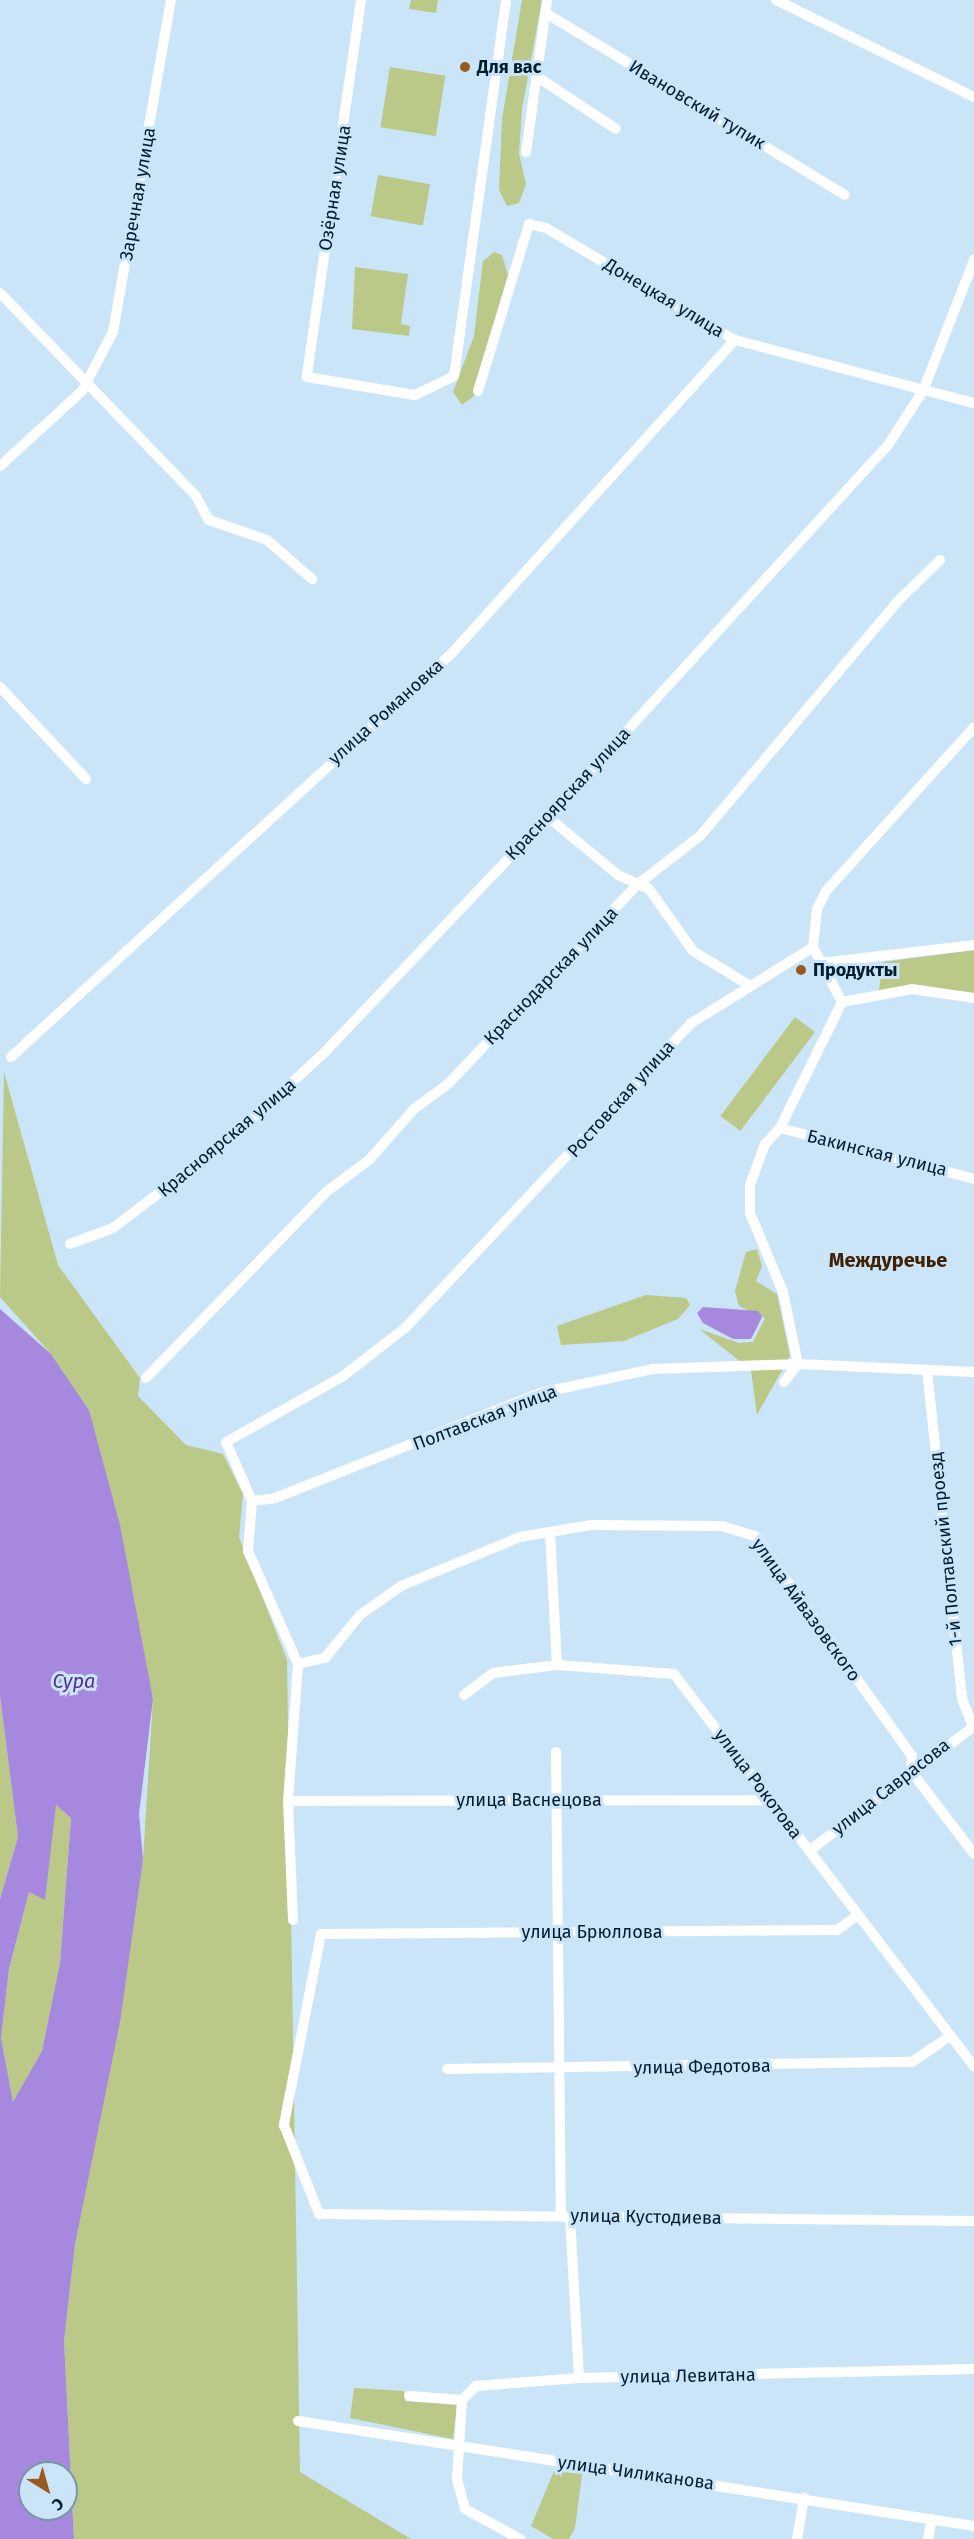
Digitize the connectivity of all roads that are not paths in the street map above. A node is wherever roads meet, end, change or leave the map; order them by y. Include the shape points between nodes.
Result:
1 (171, 0) edge
2 (361, 0) edge
3 (506, 0) edge
4 (547, 0) edge
5 (776, 0) edge
6 (549, 15) junction
7 (539, 78) junction
8 (974, 97) edge
9 (615, 129) dead end
10 (526, 152) dead end
11 (846, 195) dead end
12 (974, 260) edge
13 (0, 293) edge
14 (735, 340) junction
15 (87, 383) junction
16 (478, 391) dead end
17 (923, 391) junction
18 (974, 403) edge
19 (0, 466) edge
20 (940, 560) dead end
21 (312, 579) dead end
22 (0, 687) edge
23 (974, 727) edge
24 (86, 779) dead end
25 (548, 817) junction
26 (637, 885) junction
27 (974, 945) edge
28 (813, 947) junction
29 (820, 963) junction
30 (747, 984) junction
31 (974, 998) edge
32 (842, 1002) junction
33 (11, 1057) dead end
34 (780, 1128) junction
35 (974, 1179) edge
36 (69, 1244) dead end
37 (798, 1364) junction
38 (927, 1370) junction
39 (974, 1372) edge
40 (146, 1378) dead end
41 (784, 1382) dead end
42 (252, 1501) junction
43 (550, 1532) junction
44 (298, 1664) junction
45 (557, 1665) junction
46 (464, 1695) dead end
47 (973, 1726) edge
48 (556, 1752) dead end
49 (911, 1771) junction
50 (557, 1800) junction
51 (770, 1800) junction
52 (288, 1801) junction
53 (809, 1851) junction
54 (974, 1854) edge
55 (858, 1915) junction
56 (293, 1920) dead end
57 (558, 1932) junction
58 (950, 2036) junction
59 (974, 2067) edge
60 (447, 2069) dead end
61 (560, 2070) junction
62 (319, 2214) joint
63 (566, 2216) junction
64 (974, 2221) edge
65 (974, 2369) edge
66 (579, 2378) junction
67 (409, 2396) dead end
68 (462, 2400) junction
69 (298, 2421) dead end
70 (457, 2446) junction
71 (804, 2498) junction
72 (932, 2519) junction
73 (974, 2526) edge
74 (520, 2539) edge
75 (797, 2539) edge
76 (928, 2539) edge

1 - 15 street, Заречная улица via 113,332
2 - 3 street, Озёрная улица via 307,377 415,395 454,376
4 - 6 street
5 - 8 street
6 - 7 street
6 - 11 street, Ивановский тупик
7 - 9 street
7 - 10 street
12 - 17 street, Красноярская улица
13 - 15 street
14 - 16 street, Донецкая улица via 546,228 529,224
14 - 17 street, Донецкая улица
14 - 33 street, улица Романовка via 452,653
15 - 19 street, Заречная улица
15 - 21 street via 196,496 209,520 267,540
17 - 18 street, Донецкая улица
17 - 25 street, Красноярская улица via 888,445
20 - 26 street, Краснодарская улица via 897,602 701,835
22 - 24 street
23 - 28 street via 826,891 816,909
25 - 26 street
25 - 36 street, Красноярская улица via 323,1054 234,1136 113,1228
26 - 30 street via 649,889 693,951
26 - 40 street, Краснодарская улица via 448,1084 414,1108 369,1160 327,1192
27 - 29 street
28 - 29 street
28 - 30 street, Ростовская улица
29 - 32 street
30 - 42 street, Ростовская улица via 690,1024 405,1328 312,1395 226,1442
31 - 32 street via 912,989
32 - 34 street
34 - 35 street, Бакинская улица
34 - 37 street via 765,1144 750,1185 750,1213 783,1292
37 - 38 street, Полтавская улица
37 - 41 street
37 - 42 street, Полтавская улица via 653,1369 540,1393 275,1498
38 - 39 street, Полтавская улица
38 - 47 street, 1-й Полтавский проезд via 962,1700
42 - 44 street via 248,1551
43 - 44 street, улица Айвазовского via 520,1537 402,1586 360,1615 325,1658
43 - 45 street
43 - 49 street, улица Айвазовского via 591,1525 692,1522 756,1536 912,1756
44 - 52 street
45 - 46 street, улица Рокотова via 493,1673
45 - 51 street, улица Рокотова via 674,1674
47 - 49 street, улица Саврасова
48 - 50 street
49 - 53 street, улица Саврасова
49 - 54 street, улица Айвазовского
50 - 51 street, улица Васнецова
50 - 52 street, улица Васнецова
50 - 57 street
51 - 53 street, улица Рокотова
52 - 56 street
53 - 55 street, улица Рокотова
55 - 57 street, улица Брюллова via 837,1930
55 - 58 street, улица Рокотова
57 - 61 street
57 - 62 street, улица Брюллова via 321,1934 284,2125
58 - 59 street, улица Рокотова
58 - 61 street, улица Федотова via 912,2062
60 - 61 street, улица Федотова
61 - 63 street
62 - 63 street, улица Кустодиева
63 - 64 street, улица Кустодиева
63 - 66 street
65 - 66 street, улица Левитана
66 - 68 street, улица Левитана via 476,2386
67 - 68 street
68 - 70 street
69 - 70 street, улица Чиликанова
70 - 71 street, улица Чиликанова
70 - 74 street via 465,2509
71 - 72 street, улица Чиликанова
71 - 75 street
72 - 73 street, улица Чиликанова
72 - 76 street

